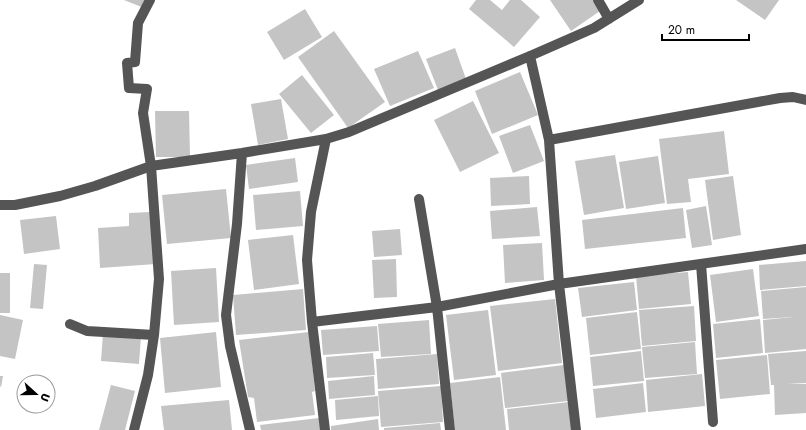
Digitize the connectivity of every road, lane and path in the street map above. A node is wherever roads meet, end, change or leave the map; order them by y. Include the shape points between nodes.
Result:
1 (150, 0) edge
2 (598, 0) edge
3 (639, 0) edge
4 (609, 19) junction
5 (530, 56) junction
6 (806, 100) edge
7 (326, 139) junction
8 (549, 140) junction
9 (242, 154) junction
10 (151, 166) junction
11 (419, 199) dead end
12 (0, 205) edge
13 (806, 249) edge
14 (701, 264) junction
15 (558, 284) junction
16 (437, 307) junction
17 (312, 322) junction
18 (70, 324) dead end
19 (154, 335) junction
20 (713, 422) dead end
21 (134, 430) edge
22 (250, 430) edge
23 (325, 430) edge
24 (450, 430) edge
25 (576, 430) edge

1 - 10 street via 138,23 135,62 127,63 129,88 147,89 143,113
2 - 4 street
3 - 4 street
4 - 5 street
5 - 7 street via 349,132
5 - 8 street
6 - 8 street via 780,98
7 - 9 street
7 - 17 street via 311,212 307,260
8 - 15 street
9 - 10 street
9 - 22 street via 238,224 226,315 230,346
10 - 12 street via 60,196 15,205
10 - 19 street via 160,279
11 - 16 street
13 - 14 street
14 - 15 street
14 - 20 street
15 - 16 street
15 - 25 street
16 - 17 street
16 - 24 street
17 - 23 street
18 - 19 street via 87,331
19 - 21 street via 148,375

